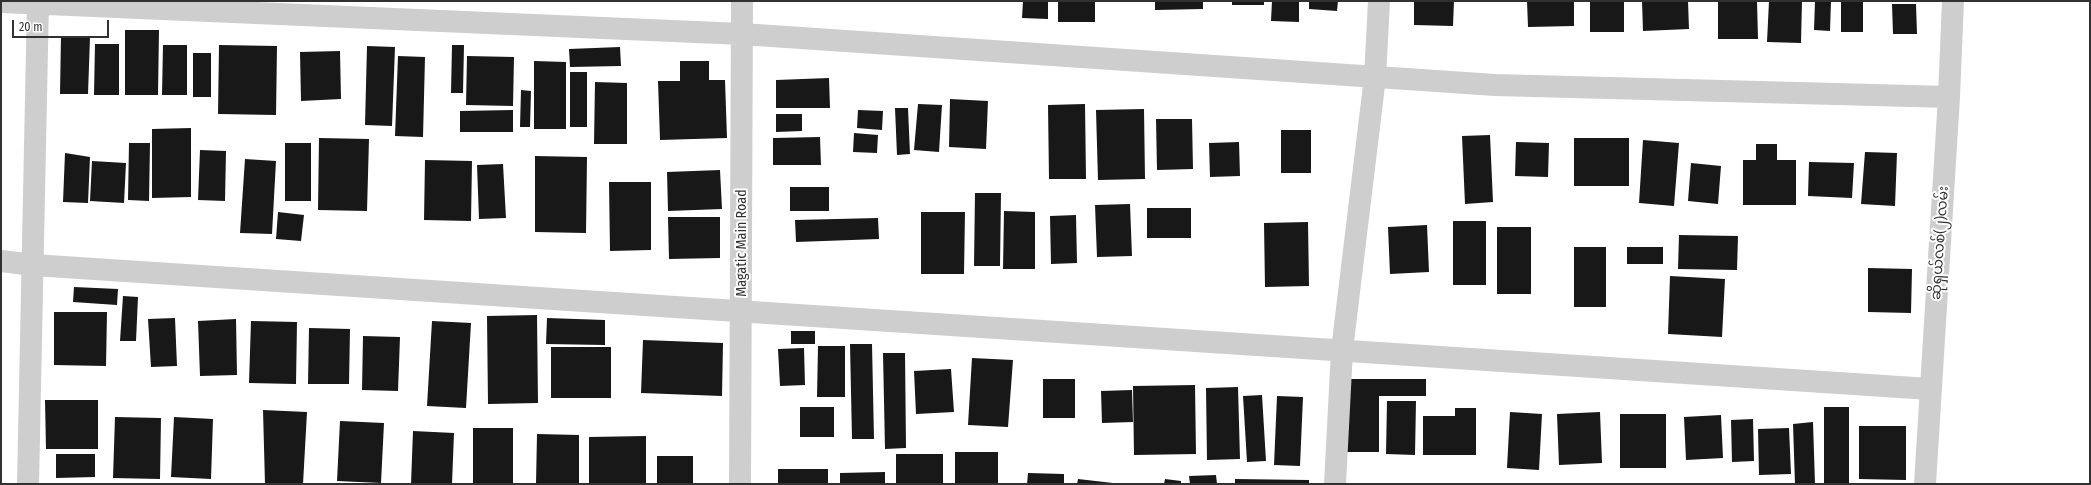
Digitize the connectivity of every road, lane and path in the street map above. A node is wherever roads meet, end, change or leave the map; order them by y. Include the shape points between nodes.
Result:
1 (742, 1) edge
2 (1379, 1) edge
3 (1953, 1) edge
4 (1, 2) edge
5 (38, 3) edge
6 (742, 34) junction
7 (1375, 77) junction
8 (1949, 97) junction
9 (1, 261) edge
10 (33, 265) junction
11 (742, 311) junction
12 (1342, 350) junction
13 (1930, 389) junction
14 (28, 484) edge
15 (740, 484) edge
16 (1335, 484) edge
17 (1925, 484) edge

1 - 6 street, Magatic Main Road
2 - 7 street
3 - 8 street, ဆိုရှယ်လစ်(၂)လမ်း
4 - 5 street
5 - 6 street
5 - 10 street
6 - 7 street
6 - 11 street, Magatic Main Road
7 - 8 street via 1495,85
7 - 12 street
8 - 13 street, ဆိုရှယ်လစ်(၂)လမ်း
9 - 10 street
10 - 11 street
10 - 14 street
11 - 12 street
11 - 15 street, Magatic Main Road
12 - 13 street
12 - 16 street
13 - 17 street, ဆိုရှယ်လစ်(၂)လမ်း

